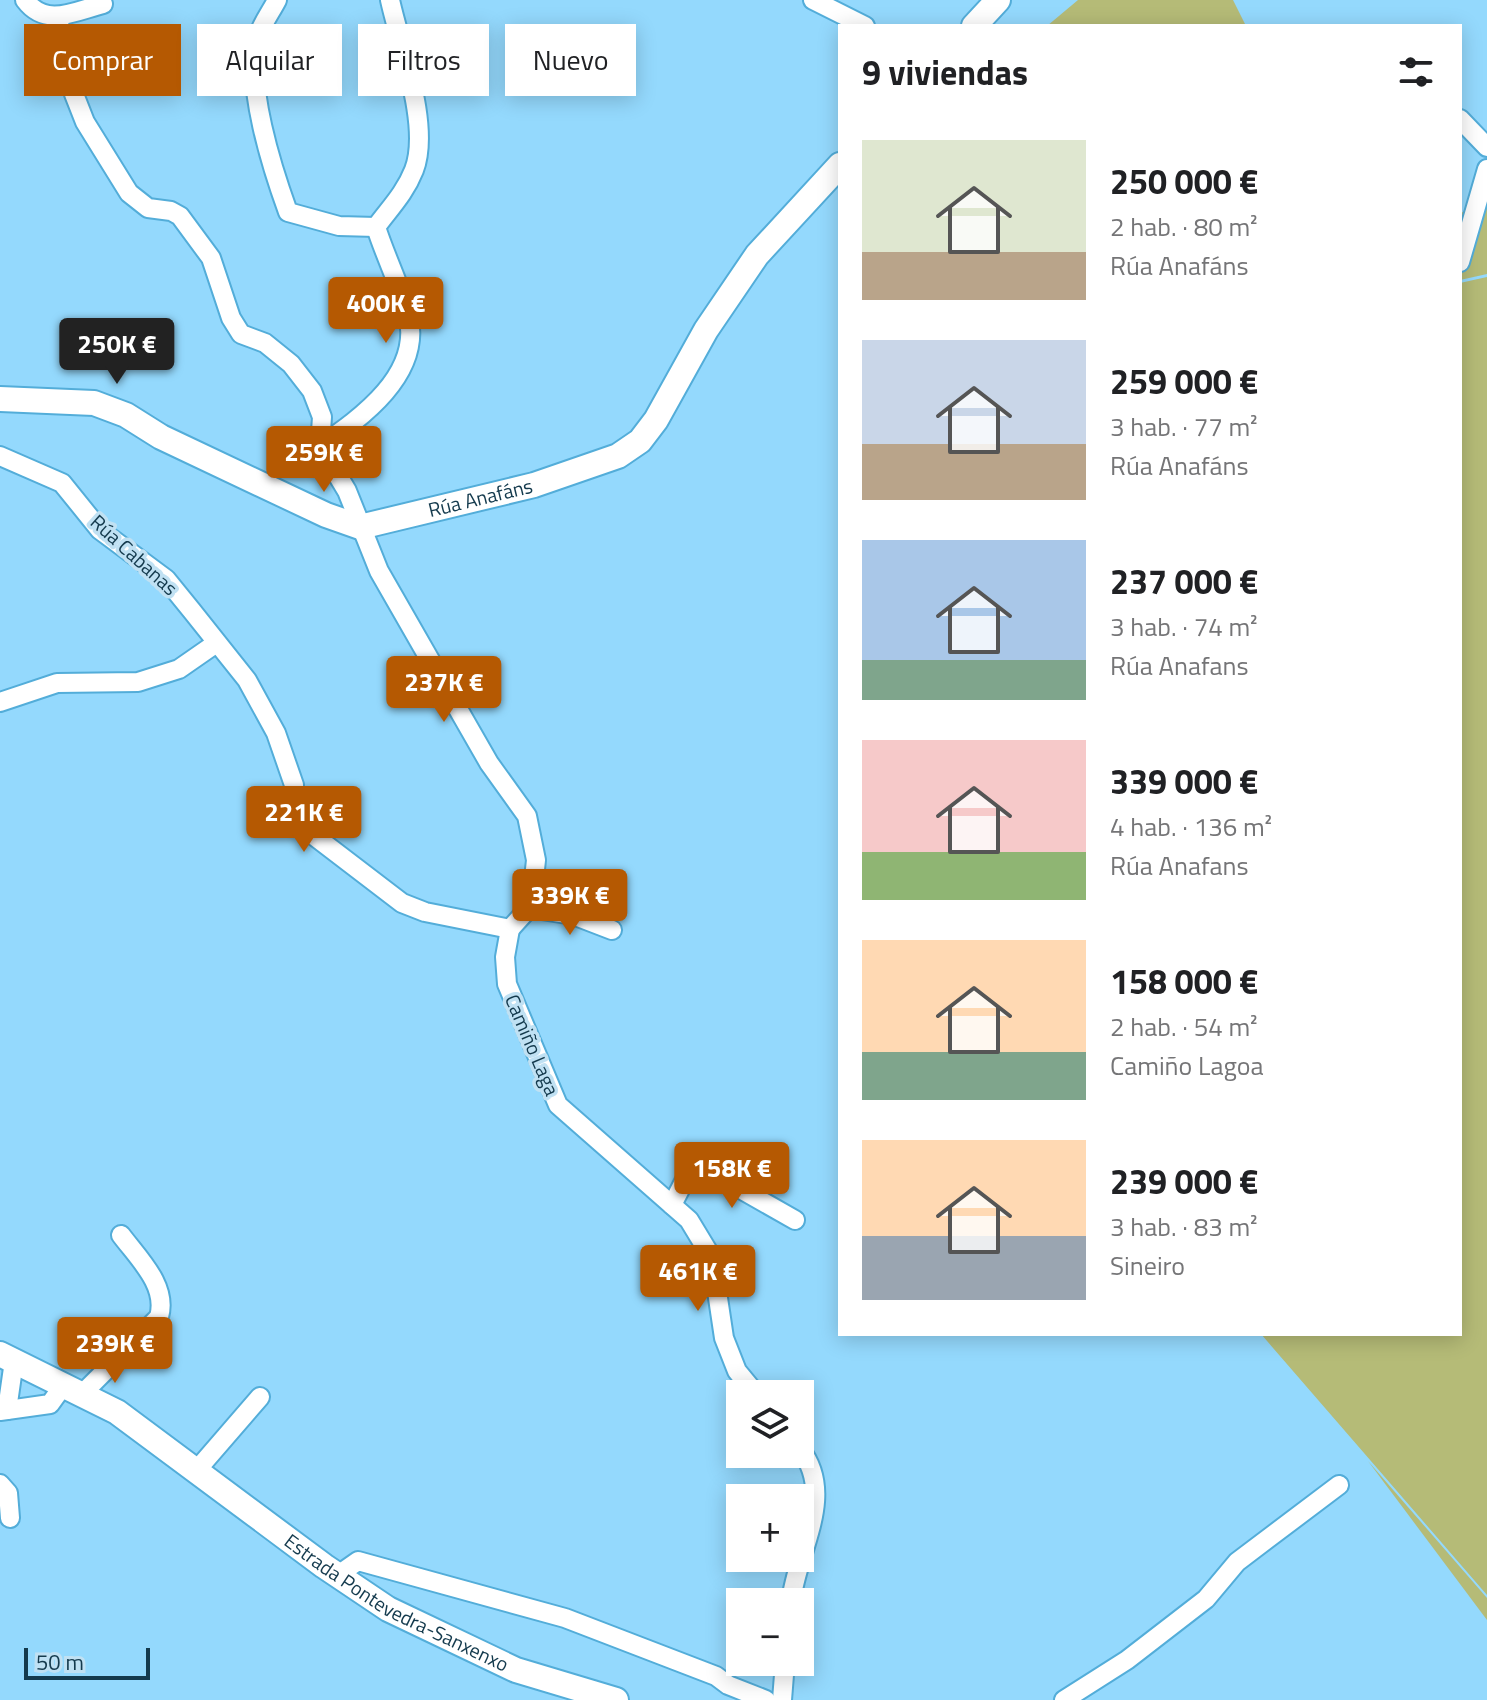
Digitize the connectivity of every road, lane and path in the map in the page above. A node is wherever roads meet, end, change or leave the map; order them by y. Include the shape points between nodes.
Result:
1 (25, 0) edge
2 (277, 0) edge
3 (390, 0) edge
4 (813, 0) edge
5 (998, 0) edge
6 (103, 4) dead end
7 (58, 18) junction
8 (861, 24) edge
9 (976, 24) edge
10 (1462, 121) edge
11 (1487, 147) edge
12 (838, 167) edge
13 (1487, 169) edge
14 (376, 227) junction
15 (1462, 255) edge
16 (0, 399) edge
17 (320, 446) junction
18 (0, 456) edge
19 (360, 527) junction
20 (215, 644) junction
21 (0, 702) edge
22 (529, 908) junction
23 (510, 929) junction
24 (612, 930) dead end
25 (672, 1205) junction
26 (795, 1220) dead end
27 (121, 1235) dead end
28 (7, 1358) edge
29 (744, 1380) edge
30 (72, 1391) junction
31 (260, 1397) dead end
32 (4, 1410) edge
33 (811, 1468) edge
34 (196, 1471) junction
35 (0, 1484) edge
36 (1339, 1485) dead end
37 (10, 1518) dead end
38 (338, 1575) junction
39 (795, 1588) edge
40 (784, 1676) edge
41 (616, 1700) edge
42 (766, 1700) edge
43 (782, 1700) edge
44 (1064, 1700) edge

1 - 7 street via 32,9
2 - 14 street via 257,40 257,94 288,212 339,226
3 - 14 street via 419,126 415,167 403,193
4 - 8 street
5 - 9 street
6 - 7 street
7 - 17 street via 74,94 100,148 129,193 148,208 180,216 199,237 241,334 291,364 312,391 322,417
10 - 11 street
12 - 19 street, Rúa Anafáns via 757,255 640,441 586,469
13 - 15 street
14 - 17 street via 408,316 410,338 383,396
16 - 19 street via 94,403
17 - 19 street via 347,491
18 - 20 street, Rúa Cabanas via 62,483 100,530 166,579
19 - 22 street via 379,571 489,763 527,816 536,860
20 - 21 street via 179,669 138,682 57,683
20 - 23 street, Rúa Cabanas via 247,680 276,733 294,785 300,825 402,903
22 - 23 street
22 - 24 street via 573,915
23 - 25 street, Camiño Laga via 507,984 558,1105
25 - 26 street via 690,1170 707,1170
25 - 29 street, Camiño Laga via 689,1220 712,1258 724,1338
27 - 30 street via 148,1272 162,1304 159,1317
28 - 30 street, Estrada Pontevedra-Sanxenxo
28 - 32 street
30 - 32 street via 50,1404
30 - 34 street, Estrada Pontevedra-Sanxenxo via 117,1412
31 - 34 street
33 - 39 street via 815,1512
34 - 38 street, Estrada Pontevedra-Sanxenxo
35 - 37 street via 8,1493
36 - 44 street via 1237,1562 1206,1599
38 - 41 street, Estrada Pontevedra-Sanxenxo via 388,1609 516,1670
38 - 42 street via 358,1561 565,1618
40 - 43 street

